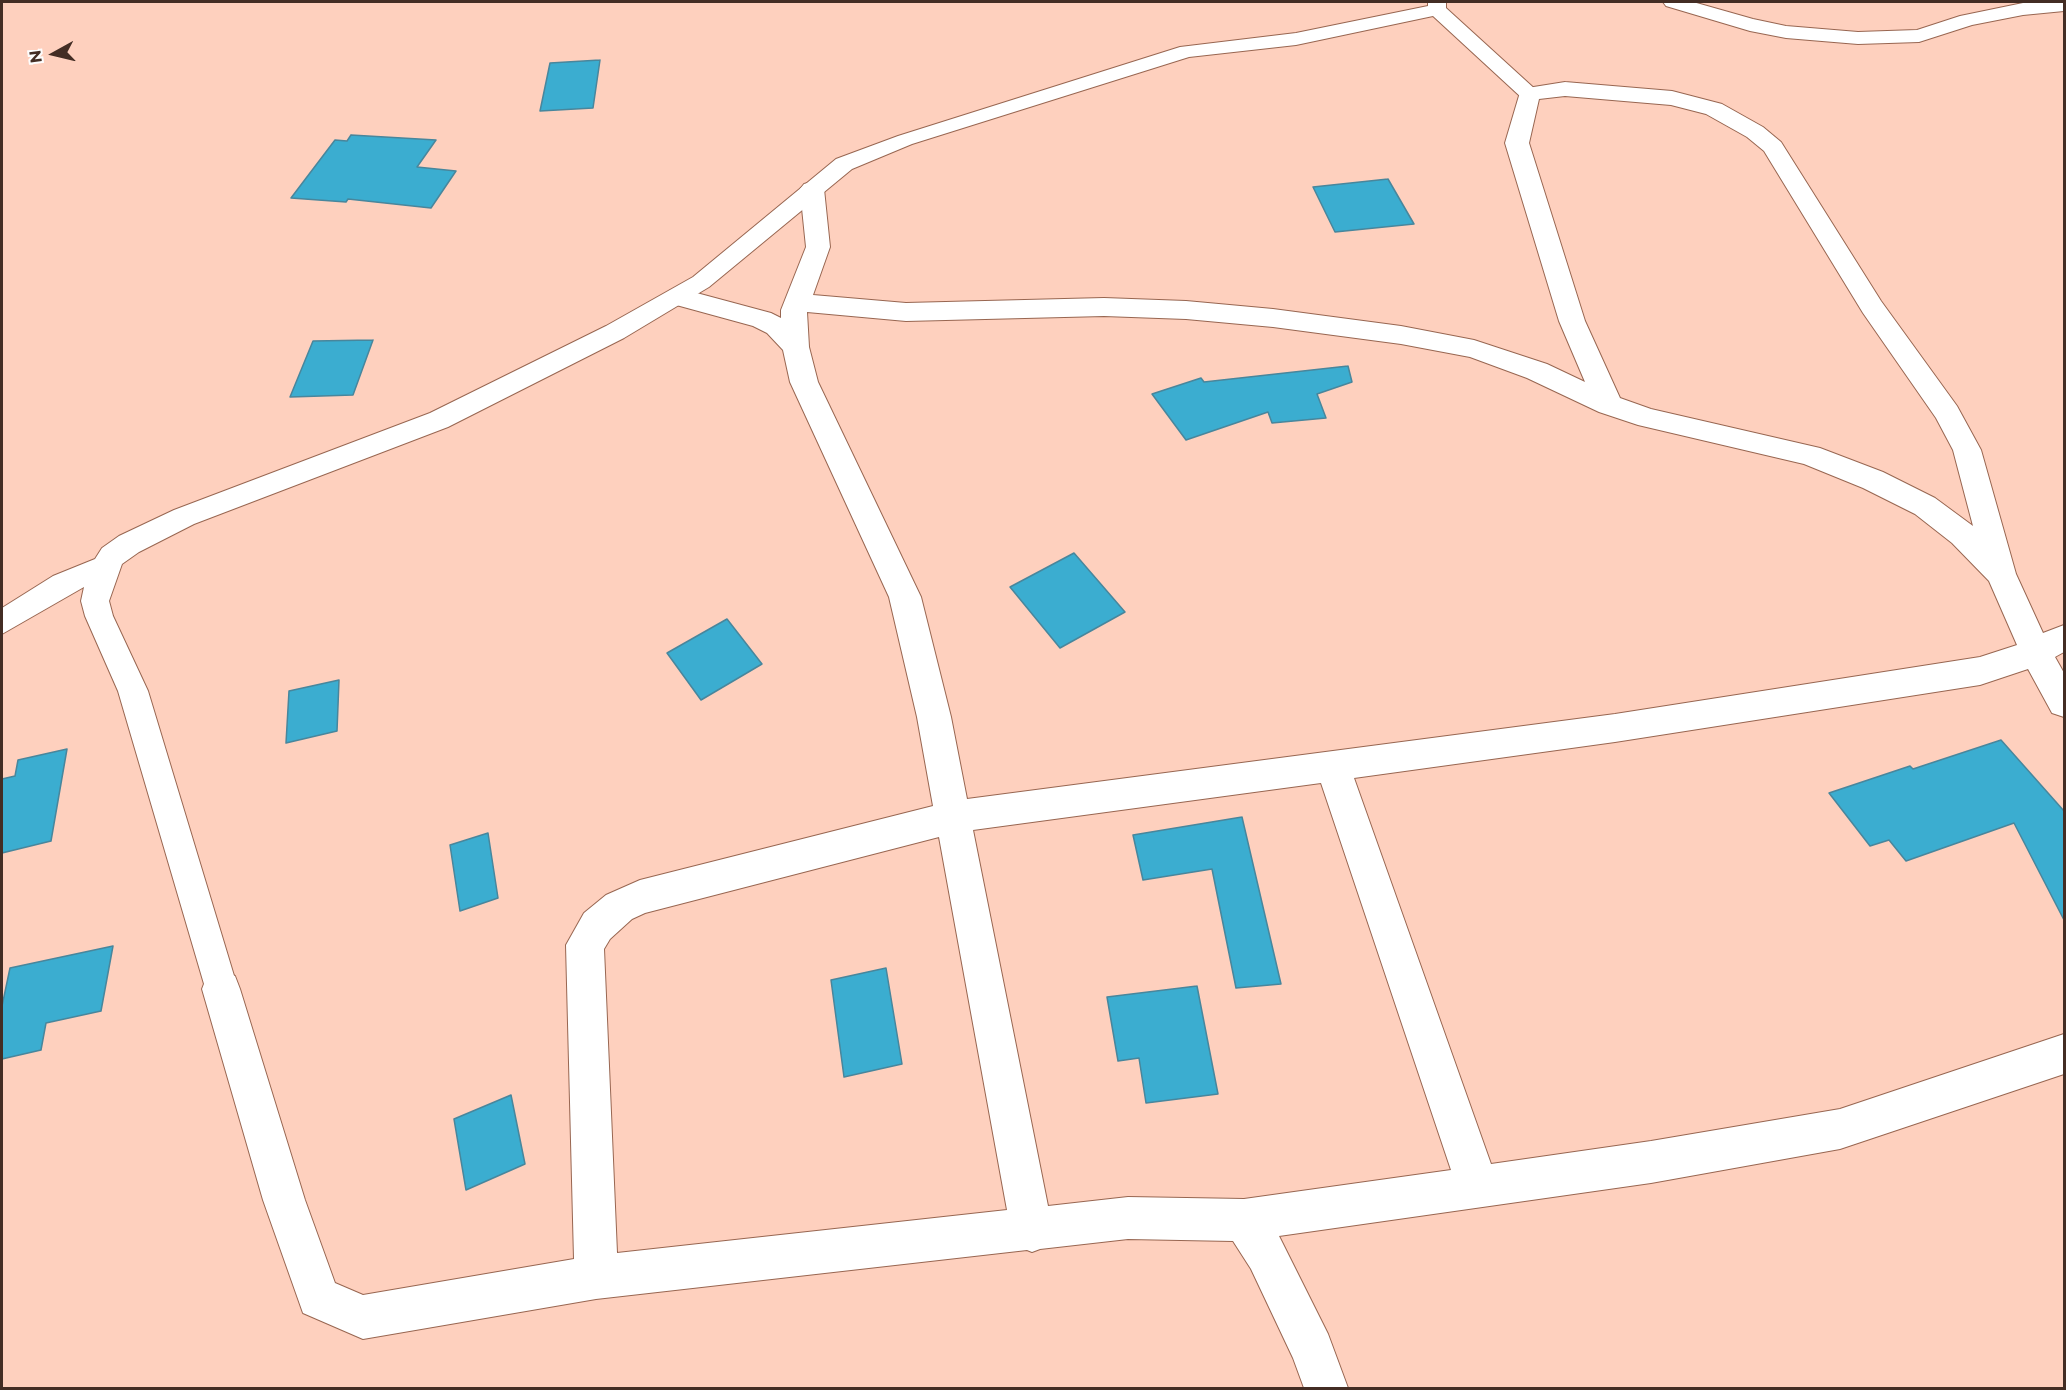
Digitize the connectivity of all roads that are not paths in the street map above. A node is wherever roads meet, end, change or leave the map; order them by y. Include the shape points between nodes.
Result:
1 (1673, 2) edge
2 (2064, 5) edge
3 (1437, 6) edge
4 (1529, 94) junction
5 (812, 189) junction
6 (678, 297) junction
7 (797, 302) junction
8 (796, 347) junction
9 (1609, 405) junction
10 (105, 567) junction
11 (2001, 574) junction
12 (2, 622) edge
13 (2050, 646) edge
14 (2064, 702) edge
15 (1333, 768) junction
16 (953, 817) junction
17 (221, 989) joint
18 (2064, 1054) edge
19 (1478, 1187) junction
20 (1244, 1220) junction
21 (1032, 1231) junction
22 (596, 1277) junction
23 (1326, 1389) edge

1 - 2 street via 1750,25 1858,38 1919,36 1967,20
3 - 4 lane
3 - 5 lane via 1296,39 1187,51 905,140 844,164
4 - 9 street via 1516,143 1572,321
4 - 11 street via 1565,89 1672,98 1723,114 1773,147 1872,307 1947,413 1967,450
5 - 6 lane
5 - 7 street via 819,247
6 - 8 street via 762,319
6 - 10 lane via 439,420 184,517 129,544 112,556
7 - 8 street
7 - 9 street via 906,312 1146,308 1273,318 1474,349
8 - 16 street via 804,382 905,597
9 - 11 street via 1648,418 1810,455 1873,480 1925,506 1963,535
10 - 12 lane via 63,584
10 - 17 lane via 96,601 99,616 133,691
11 - 13 street
13 - 14 street
13 - 15 street via 2006,665 1980,671
15 - 16 street
15 - 19 street
16 - 21 street
16 - 22 street via 640,897 619,906 597,926 585,945 584,968
17 - 22 street via 284,1200 318,1298 363,1317
18 - 19 street via 1840,1129 1662,1161
19 - 20 street
20 - 21 street via 1128,1218
20 - 23 street via 1266,1254 1312,1350
21 - 22 street

